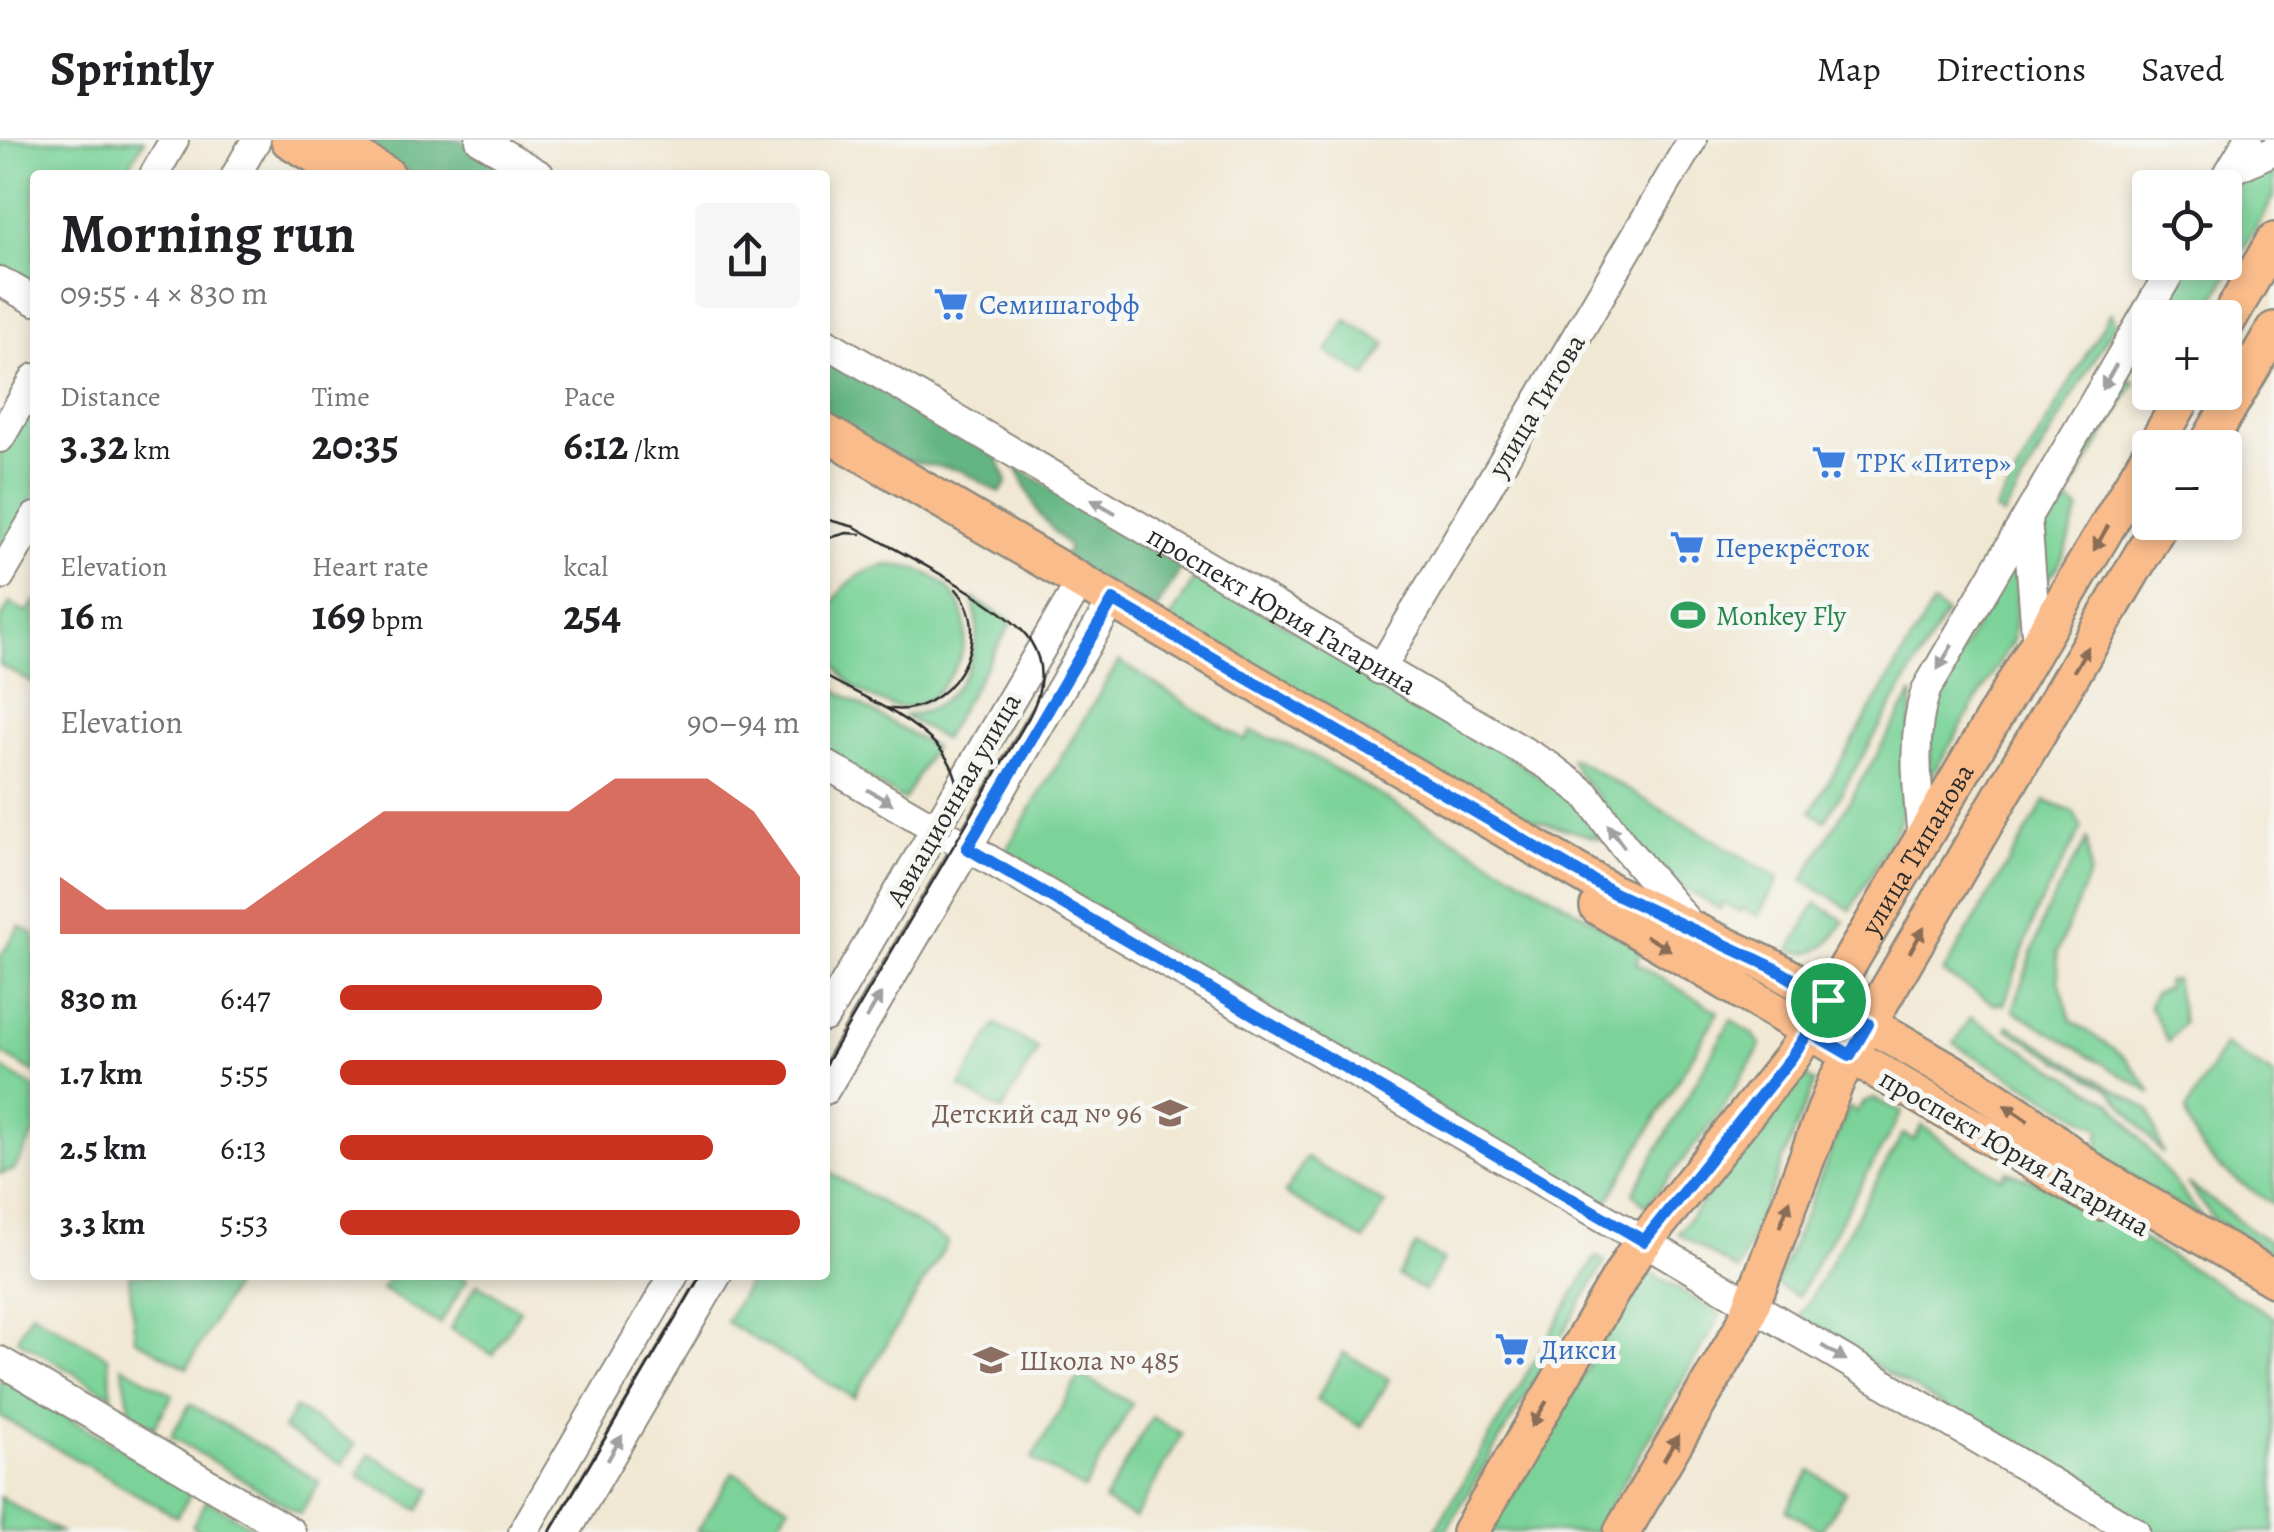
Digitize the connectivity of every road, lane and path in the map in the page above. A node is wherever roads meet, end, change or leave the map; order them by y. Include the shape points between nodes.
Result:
1 (174, 140) edge
2 (256, 140) edge
3 (289, 140) edge
4 (328, 140) edge
5 (480, 140) edge
6 (1692, 140) edge
7 (2248, 140) edge
8 (2274, 150) edge
9 (157, 170) edge
10 (239, 170) edge
11 (340, 170) edge
12 (379, 170) edge
13 (531, 170) edge
14 (2230, 170) edge
15 (2240, 170) edge
16 (2274, 241) edge
17 (0, 280) edge
18 (2166, 280) edge
19 (30, 298) edge
20 (2240, 300) edge
21 (2274, 330) edge
22 (830, 345) edge
23 (30, 387) edge
24 (2216, 430) edge
25 (830, 435) edge
26 (0, 438) edge
27 (830, 457) edge
28 (2132, 484) edge
29 (2027, 518) junction
30 (30, 525) edge
31 (2150, 540) edge
32 (0, 576) edge
33 (1076, 590) junction
34 (1108, 608) junction
35 (2037, 646) junction
36 (1380, 670) junction
37 (830, 767) edge
38 (935, 829) junction
39 (1922, 840) junction
40 (967, 848) junction
41 (1694, 930) junction
42 (1828, 1000) junction
43 (830, 1008) edge
44 (1868, 1024) junction
45 (1809, 1031) junction
46 (1850, 1055) junction
47 (830, 1081) edge
48 (1644, 1241) junction
49 (2274, 1279) edge
50 (671, 1280) edge
51 (714, 1280) edge
52 (1750, 1304) junction
53 (2274, 1304) edge
54 (0, 1361) edge
55 (291, 1532) edge
56 (523, 1532) edge
57 (566, 1532) edge
58 (1470, 1532) edge
59 (1622, 1532) edge
60 (2134, 1532) edge

1 - 9 street
2 - 10 street
3 - 11 main road
4 - 12 main road
5 - 13 street
6 - 36 street, улица Титова
7 - 14 street
8 - 15 street
16 - 20 main road
17 - 19 street
18 -> 29 street
21 - 24 main road
36 -> 22 street, проспект Юрия Гагарина
23 - 26 street
25 - 33 main road, проспект Юрия Гагарина
27 - 33 main road, проспект Юрия Гагарина
28 -> 35 main road, улица Типанова
29 - 35 street
29 -> 39 street via 1922,704
30 - 32 street
44 -> 31 main road, улица Типанова
33 - 34 main road, проспект Юрия Гагарина
33 - 38 street, Авиационная улица
34 - 40 street, Авиационная улица
34 - 41 main road, проспект Юрия Гагарина via 1614,893
34 -> 45 main road, проспект Юрия Гагарина
35 - 39 main road, улица Типанова
41 -> 36 street, проспект Юрия Гагарина via 1570,780
37 -> 38 street
38 - 40 street
38 - 43 street, Авиационная улица
39 - 42 main road, улица Типанова
47 -> 40 street, Авиационная улица
40 - 48 street
41 - 42 main road, проспект Юрия Гагарина
42 - 44 main road, проспект Юрия Гагарина
42 - 45 main road, улица Типанова
44 - 46 main road, улица Типанова
49 -> 44 main road, проспект Юрия Гагарина via 2094,1172 2028,1120
45 - 46 main road, проспект Юрия Гагарина
45 - 48 main road, улица Типанова
52 -> 46 main road, улица Типанова
46 - 53 main road, проспект Юрия Гагарина
48 - 52 street
48 -> 58 main road, улица Типанова
50 - 56 street
57 -> 51 street
59 -> 52 main road, улица Типанова
52 -> 60 street
54 - 55 street

